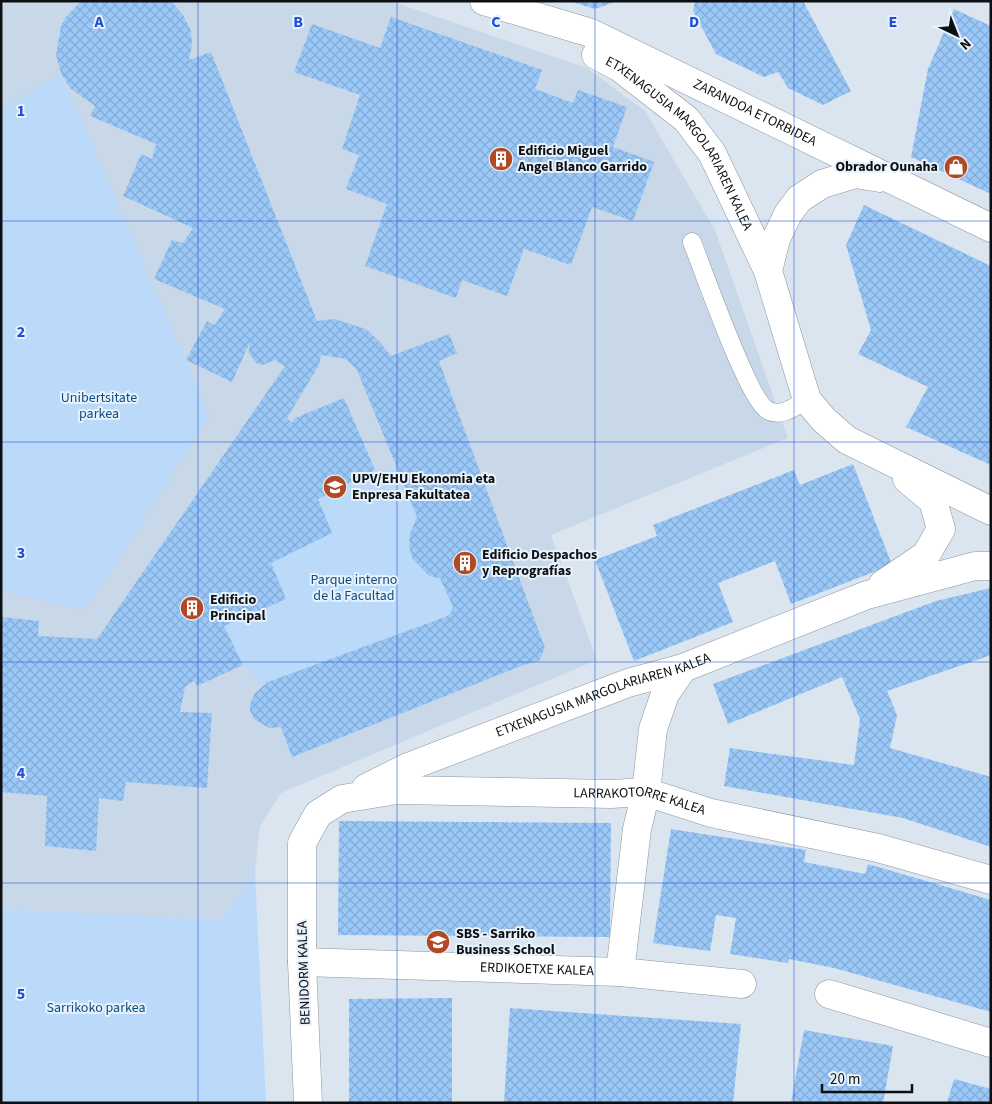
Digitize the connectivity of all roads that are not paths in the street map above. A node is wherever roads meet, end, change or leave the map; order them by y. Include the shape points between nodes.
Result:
1 (484, 1) edge
2 (513, 11) junction
3 (891, 179) junction
4 (991, 228) edge
5 (692, 242) dead end
6 (768, 271) junction
7 (808, 400) junction
8 (883, 459) junction
9 (991, 511) edge
10 (991, 566) edge
11 (866, 595) junction
12 (683, 668) junction
13 (646, 792) junction
14 (342, 799) junction
15 (302, 843) joint
16 (991, 880) edge
17 (302, 962) junction
18 (620, 972) junction
19 (742, 984) dead end
20 (829, 994) dead end
21 (991, 1042) edge
22 (308, 1103) edge

1 - 2 street
2 - 3 street, ZARANDOA ETORBIDEA via 591,33
2 - 6 street, ETXENAGUSIA MARGOLARIAREN KALEA via 619,67 686,119 712,153
3 - 4 street, ZARANDOA ETORBIDEA
3 - 6 street via 855,174 834,179 799,199 776,238
5 - 7 lane via 745,376 759,403 768,411 784,413
6 - 7 street, ETXENAGUSIA MARGOLARIAREN KALEA
7 - 8 street, ETXENAGUSIA MARGOLARIAREN KALEA via 824,420 847,440
8 - 9 street, ETXENAGUSIA MARGOLARIAREN KALEA
8 - 11 street, ETXENAGUSIA MARGOLARIAREN KALEA via 933,501 941,529 926,554
10 - 11 street, ETXENAGUSIA MARGOLARIAREN KALEA via 975,566
11 - 12 street, ETXENAGUSIA MARGOLARIAREN KALEA
12 - 13 street via 665,694 653,729
12 - 14 street, ETXENAGUSIA MARGOLARIAREN KALEA via 628,683 417,764
13 - 14 street, LARRAKOTORRE KALEA via 397,790
13 - 16 street, LARRAKOTORRE KALEA via 711,813 878,848
13 - 18 street via 636,829
14 - 15 street, LARRAKOTORRE KALEA via 318,814
15 - 17 street, BENIDORM KALEA
17 - 18 street, ERDIKOETXE KALEA
17 - 22 street, BENIDORM KALEA
18 - 19 street, ERDIKOETXE KALEA
20 - 21 street

